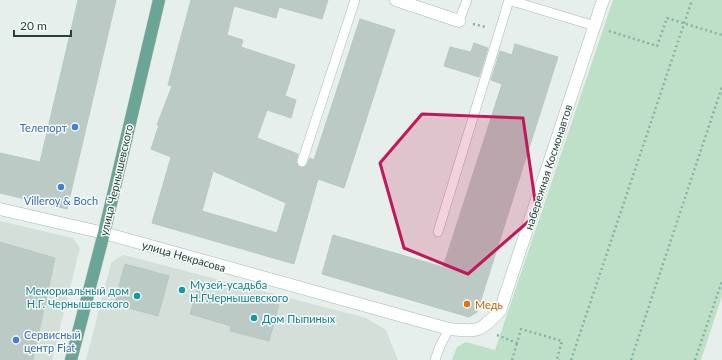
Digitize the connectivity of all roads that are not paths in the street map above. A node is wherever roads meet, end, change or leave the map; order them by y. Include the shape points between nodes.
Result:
1 (159, 0) edge
2 (354, 0) edge
3 (396, 0) edge
4 (467, 0) edge
5 (509, 0) edge
6 (603, 0) edge
7 (459, 21) joint
8 (595, 26) junction
9 (302, 162) dead end
10 (0, 209) edge
11 (438, 232) dead end
12 (104, 233) junction
13 (483, 328) joint
14 (449, 330) junction
15 (71, 360) edge
16 (435, 360) edge

1 - 12 main road, улица Чернышевского
2 - 9 lane
3 - 7 street
4 - 7 lane
5 - 8 lane
5 - 11 lane
6 - 8 street, набережная Космонавтов
8 - 13 street, набережная Космонавтов via 500,311
10 - 12 street, улица Некрасова
12 - 14 street, улица Некрасова
12 - 15 main road, улица Чернышевского
13 - 14 street, улица Некрасова via 469,331
14 - 16 lane

